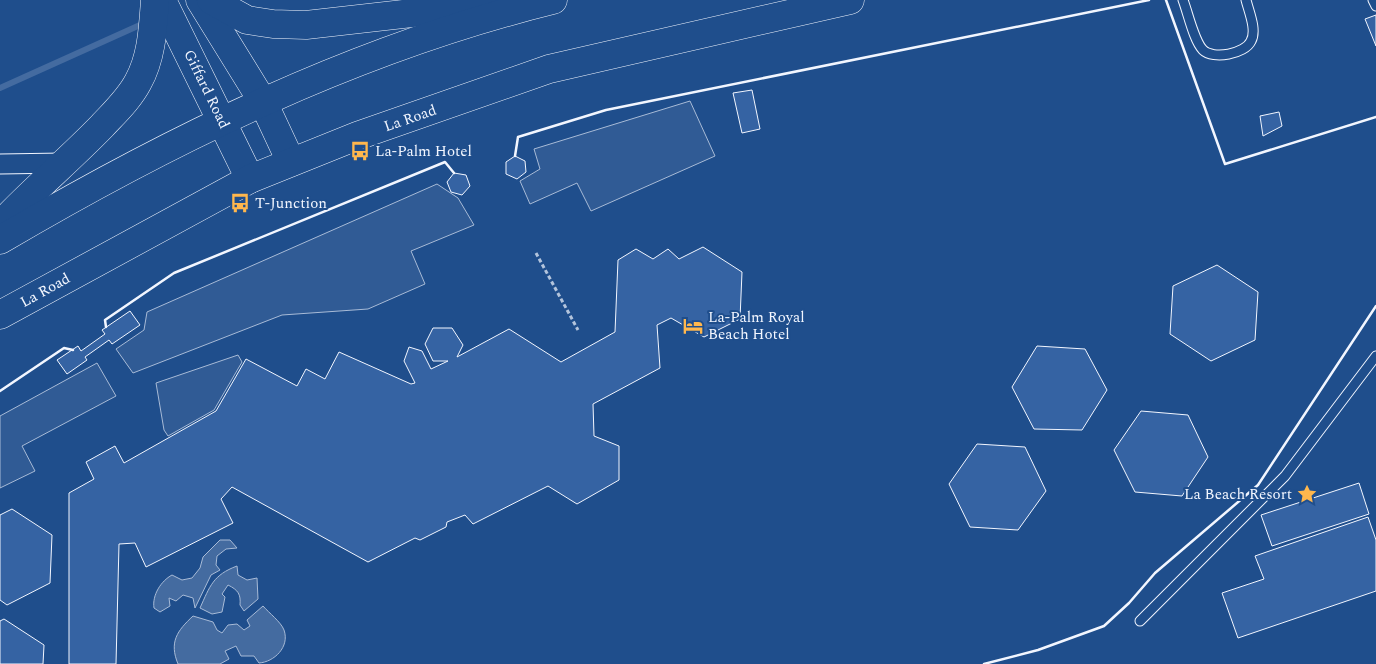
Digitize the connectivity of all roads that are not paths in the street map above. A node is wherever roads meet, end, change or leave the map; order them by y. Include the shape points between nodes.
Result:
1 (155, 0) edge
2 (162, 0) edge
3 (200, 0) edge
4 (211, 0) edge
5 (554, 0) edge
6 (850, 0) edge
7 (1183, 0) edge
8 (1246, 0) edge
9 (1373, 0) edge
10 (1376, 6) edge
11 (509, 11) junction
12 (264, 102) junction
13 (223, 121) junction
14 (291, 162) junction
15 (63, 163) junction
16 (0, 164) edge
17 (250, 179) junction
18 (0, 224) edge
19 (0, 240) edge
20 (0, 315) edge
21 (1376, 356) edge
22 (1140, 621) dead end

1 - 15 main road via 151,46 139,81 126,100
2 - 13 main road, Giffard Road
3 - 12 main road
4 - 11 main road via 247,20 273,24 306,25 438,10
5 - 11 main road
6 - 14 main road, La Road via 549,69
7 - 8 lane via 1201,48 1208,55 1220,56 1251,43 1254,32
9 - 10 lane
11 - 12 main road via 375,56
12 - 13 main road
12 - 14 main road
13 - 17 main road, Giffard Road
13 - 19 main road via 76,195
14 - 17 main road, La Road
15 - 16 street
15 - 18 main road
17 - 20 main road, La Road
21 - 22 lane via 1285,476

